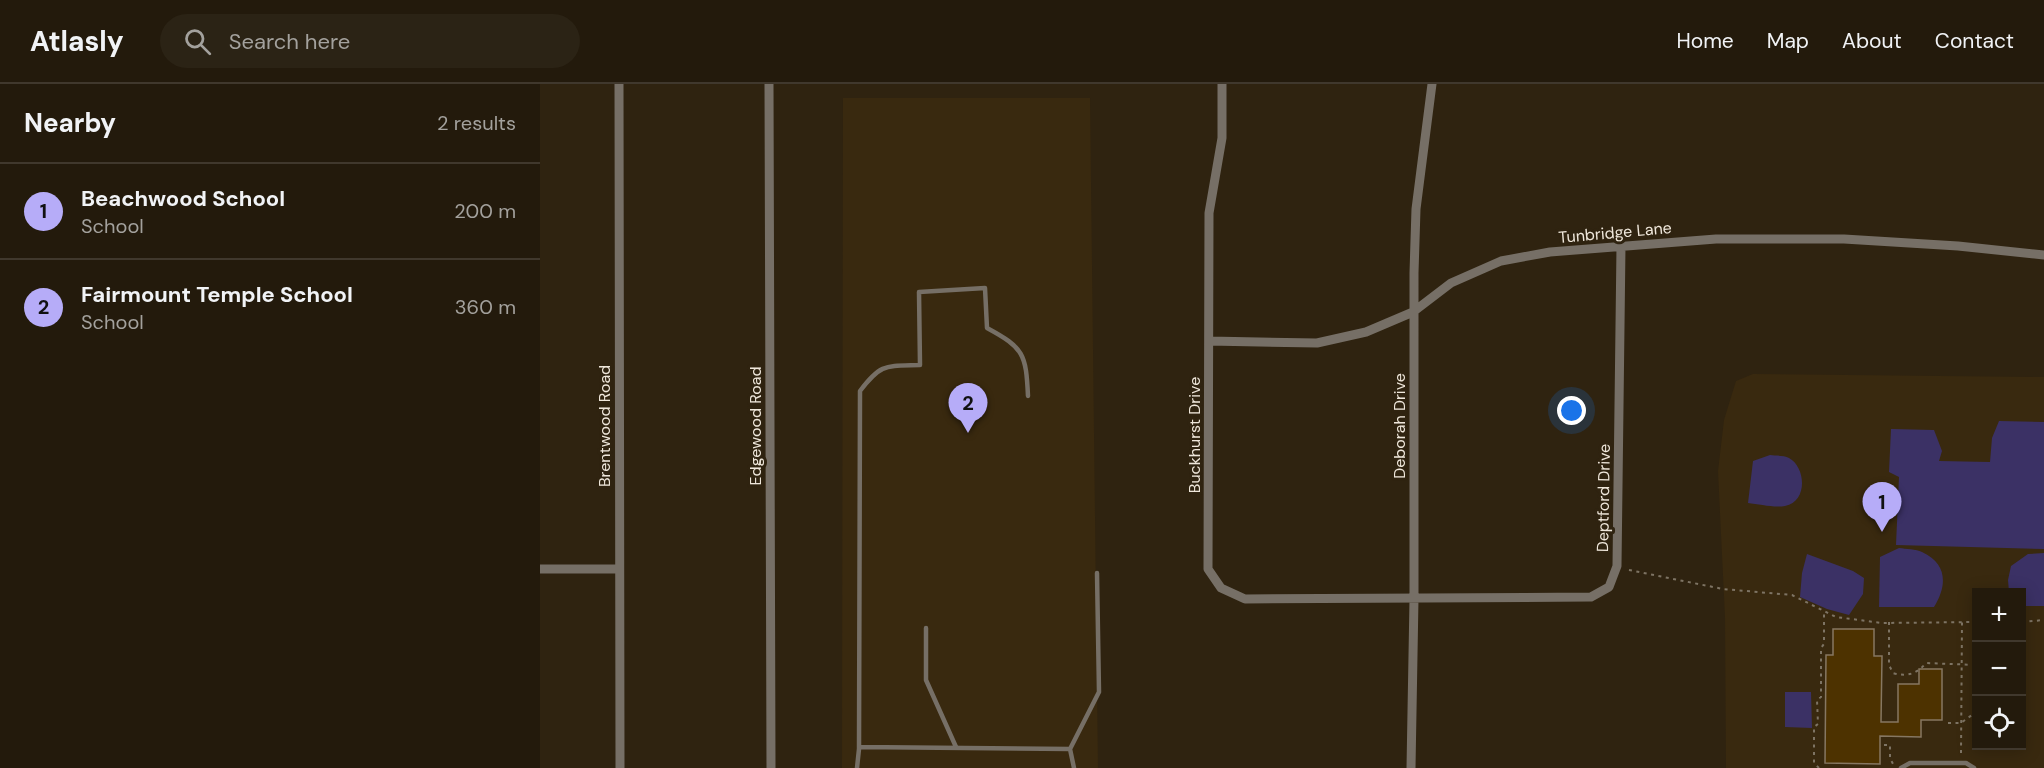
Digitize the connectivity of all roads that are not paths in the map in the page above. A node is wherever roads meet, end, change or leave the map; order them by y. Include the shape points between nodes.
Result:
1 (619, 84) edge
2 (769, 84) edge
3 (1222, 84) edge
4 (1431, 84) edge
5 (1621, 246) junction
6 (2044, 255) edge
7 (1413, 312) junction
8 (1209, 341) junction
9 (1028, 396) dead end
10 (540, 569) edge
11 (619, 569) junction
12 (1097, 573) dead end
13 (1414, 599) junction
14 (926, 628) dead end
15 (859, 747) junction
16 (956, 747) junction
17 (1070, 749) junction
18 (620, 768) edge
19 (771, 768) edge
20 (857, 768) edge
21 (1074, 768) edge
22 (1411, 768) edge
23 (1901, 768) edge
24 (1974, 768) edge

1 - 11 street, Brentwood Road
2 - 19 street, Edgewood Road
3 - 8 street, Buckhurst Drive via 1222,138 1209,213
4 - 7 street, Deborah Drive via 1416,208
5 - 6 street, Tunbridge Lane via 1716,239 1844,239
5 - 7 street, Tunbridge Lane via 1501,261 1451,284
5 - 13 street, Deptford Drive via 1617,566 1609,587 1591,597
7 - 8 street, Tunbridge Lane via 1366,332 1317,343
7 - 13 street, Deborah Drive
8 - 13 street, Buckhurst Drive via 1208,569 1221,588 1245,599
9 - 15 lane via 1027,367 1016,346 987,328 985,288 920,292 920,365 888,366 874,372 860,391
10 - 11 street
11 - 18 street, Brentwood Road
12 - 17 lane via 1099,692
13 - 22 street, Deborah Drive
14 - 16 lane via 926,680
15 - 16 lane
15 - 20 lane
16 - 17 lane
17 - 21 lane
23 - 24 lane via 1910,763 1966,763

